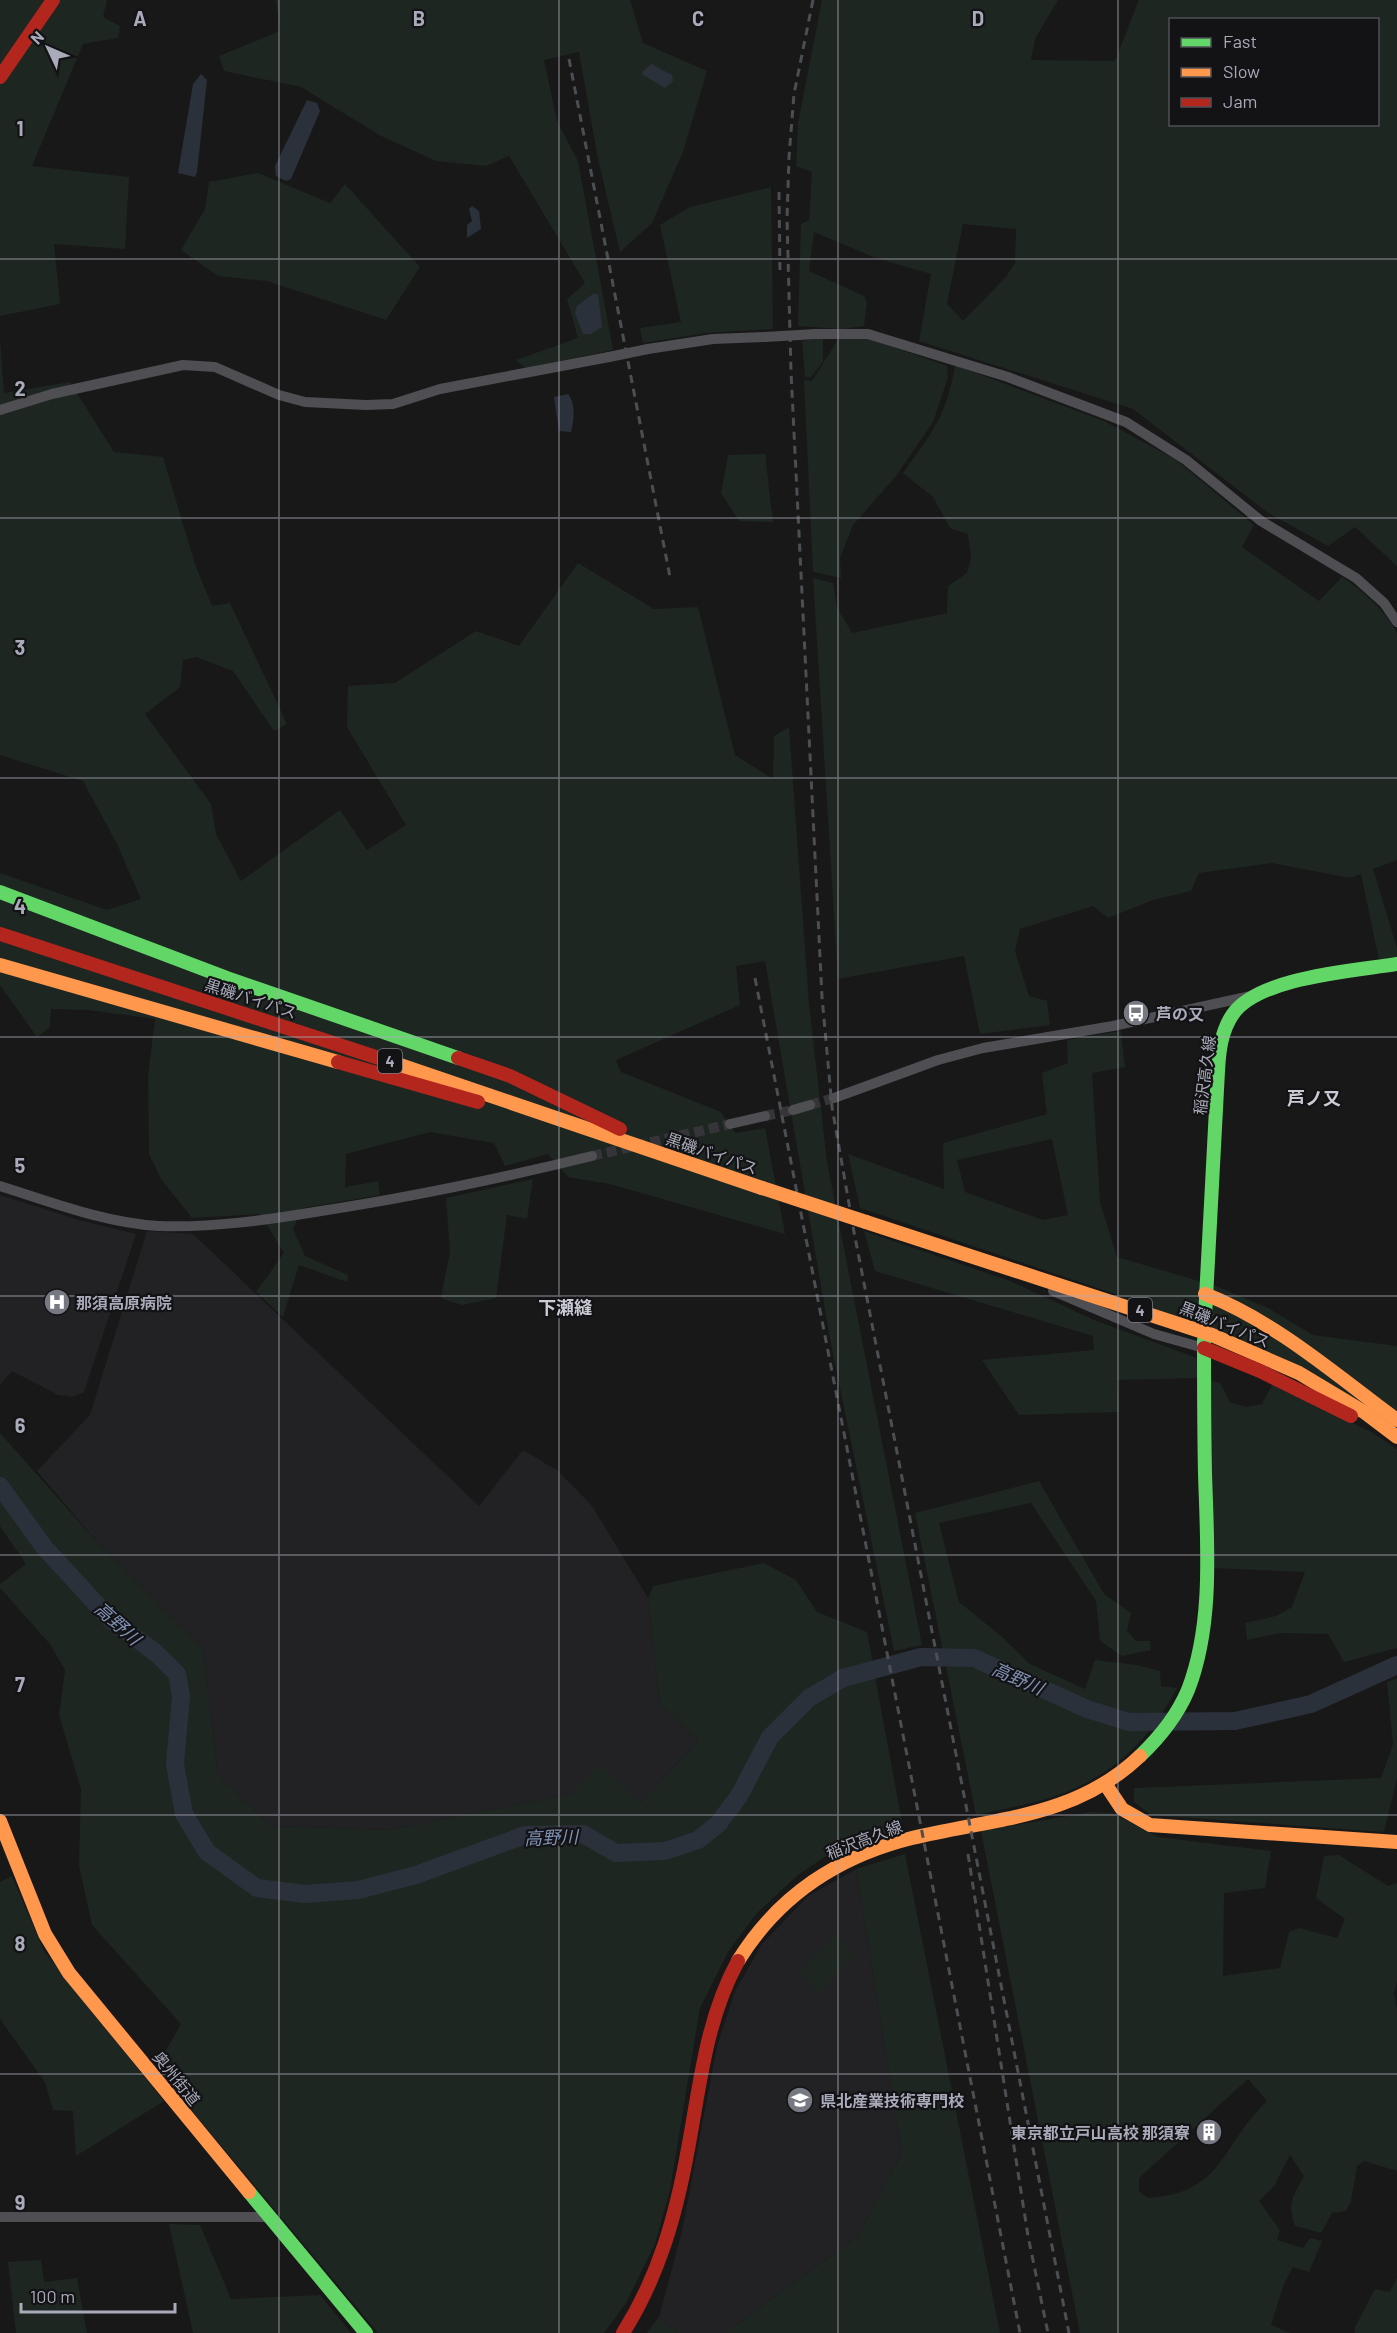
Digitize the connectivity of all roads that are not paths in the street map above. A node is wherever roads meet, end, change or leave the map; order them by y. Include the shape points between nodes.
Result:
1 (52, 0) edge
2 (0, 77) edge
3 (0, 410) edge
4 (1397, 622) edge
5 (0, 892) edge
6 (0, 934) edge
7 (1397, 964) edge
8 (0, 965) edge
9 (1254, 995) junction
10 (834, 1098) tunnel mouth
11 (810, 1105) tunnel mouth
12 (793, 1110) tunnel mouth
13 (553, 1115) junction
14 (765, 1116) tunnel mouth
15 (730, 1124) tunnel mouth
16 (592, 1156) tunnel mouth
17 (678, 1160) junction
18 (0, 1186) edge
19 (1004, 1266) junction
20 (1205, 1294) junction
21 (1205, 1317) dead end
22 (1204, 1343) junction
23 (1397, 1420) edge
24 (1397, 1437) edge
25 (1397, 1442) edge
26 (1106, 1785) junction
27 (0, 1821) edge
28 (1397, 1842) edge
29 (0, 2217) edge
30 (268, 2217) junction
31 (366, 2333) edge
32 (623, 2333) edge

1 - 2 main road
3 - 4 street, bridge via 52,393 183,365 215,367 305,402 393,404 440,389 713,339 868,334 1008,377 1126,422 1185,460 1262,521 1356,578 1384,603
5 - 17 main road, 4 via 227,978 510,1076
6 - 13 main road, 黒磯バイパス / 4
7 - 9 main road, 稲沢高久線
8 - 13 main road, 4 via 449,1095
9 - 10 street via 1113,1026 982,1048
9 - 20 main road, 稲沢高久線 via 1230,1019 1220,1052
11 - 12 street
13 - 17 main road, 黒磯バイパス / 4
14 - 15 street
16 - 18 street via 389,1201 222,1224 134,1223
17 - 19 main road, 黒磯バイパス / 4, bridge
19 - 22 street via 1155,1334
19 - 24 main road, 黒磯バイパス / 4 via 1165,1318 1266,1358 1332,1392
20 - 21 main road, 稲沢高久線
20 - 23 main road via 1272,1328
22 - 25 main road
22 - 26 main road, 稲沢高久線 via 1208,1564 1206,1604 1193,1673 1184,1700 1157,1739
26 - 28 main road via 1122,1809 1150,1826
26 - 32 main road, 稲沢高久線 via 1046,1809 903,1839 850,1859 802,1888 763,1926 733,1970 713,2018 679,2198 654,2281
27 - 30 main road, 奥州街道 via 45,1934 69,1973
29 - 30 street
30 - 31 main road, 奥州街道

